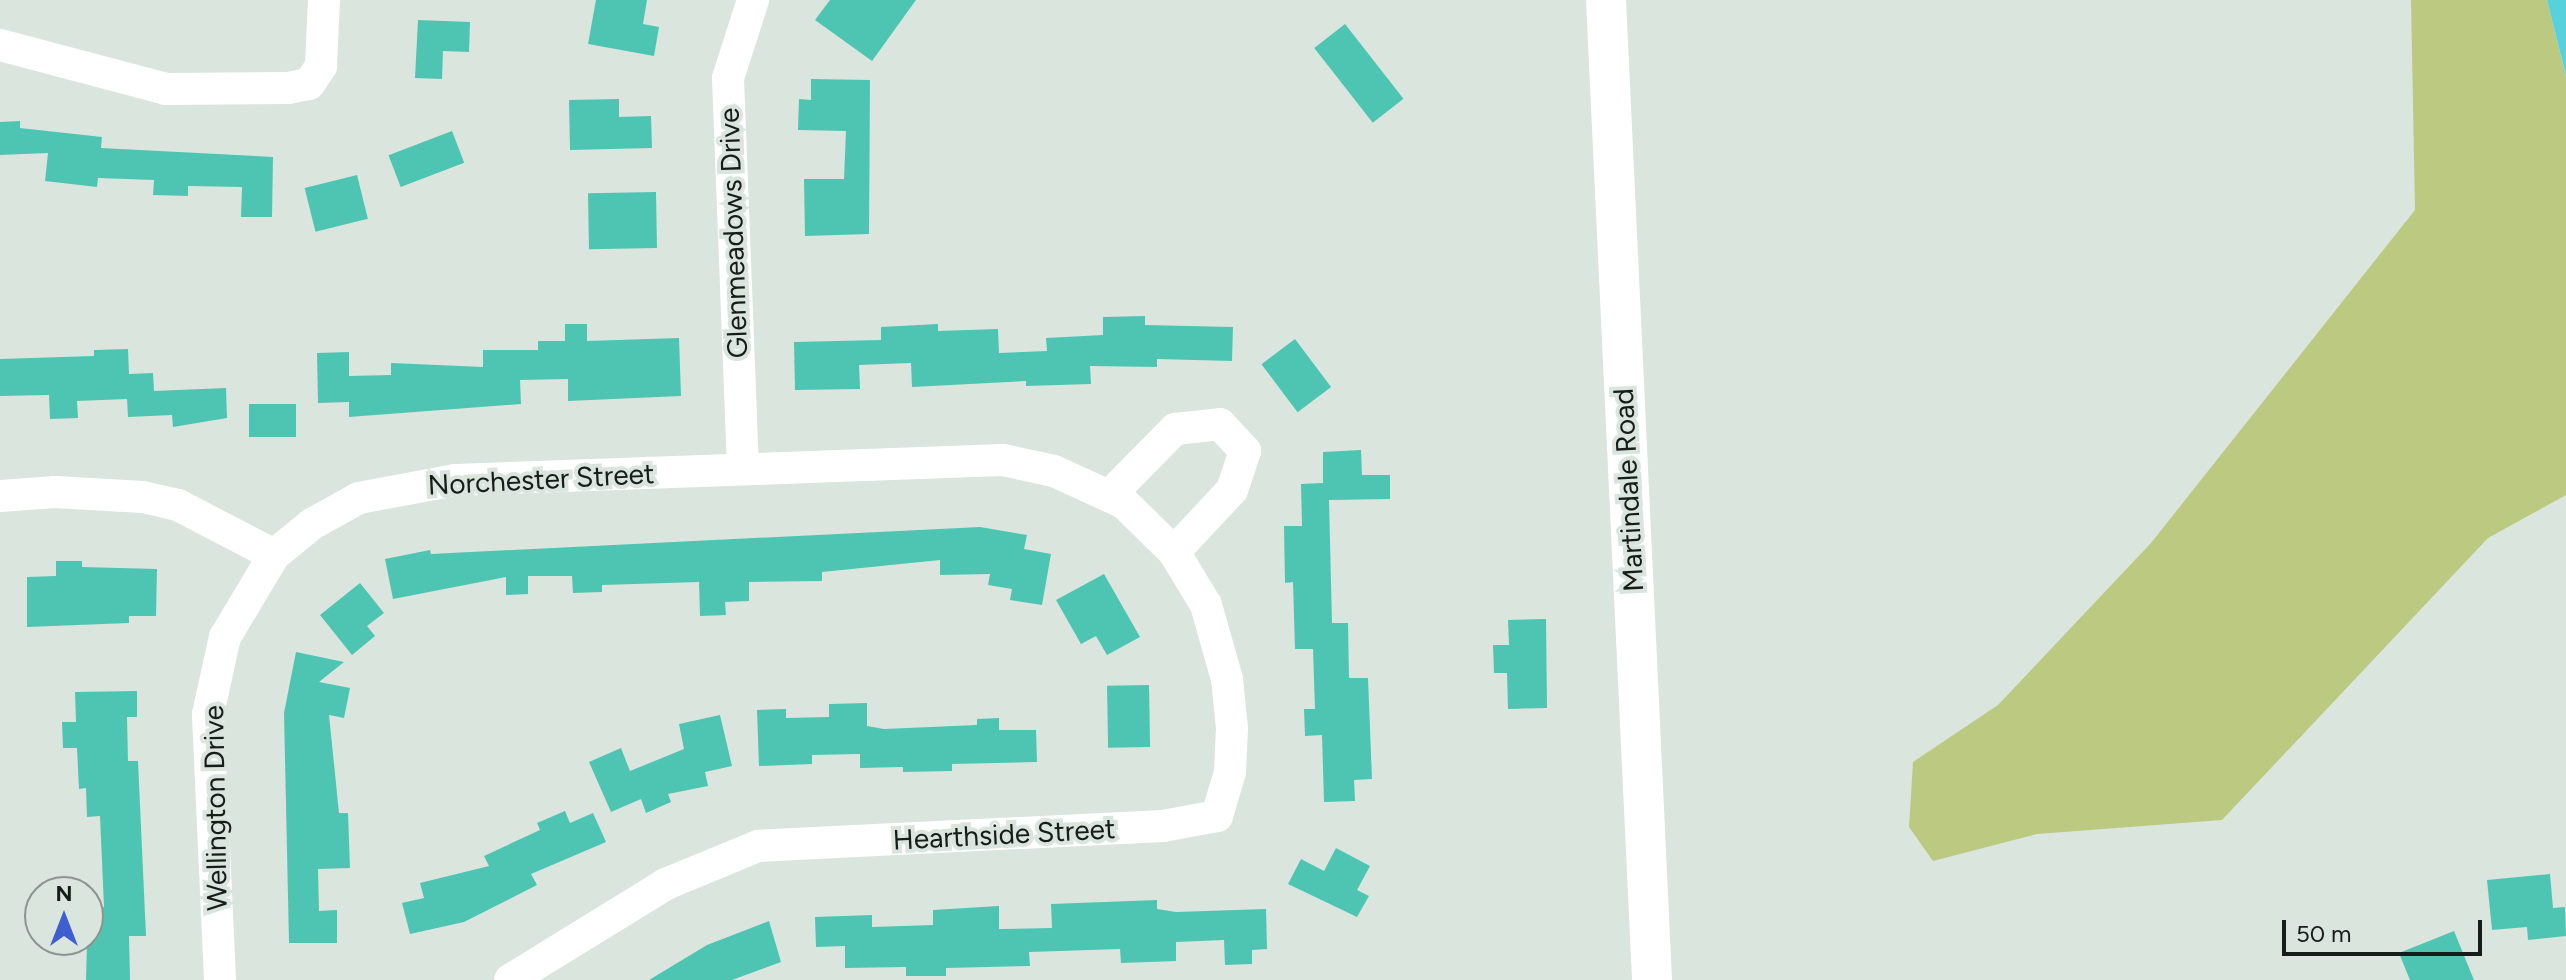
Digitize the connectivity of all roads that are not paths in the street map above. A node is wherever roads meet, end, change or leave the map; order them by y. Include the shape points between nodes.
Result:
1 (324, 0) edge
2 (753, 0) edge
3 (1606, 0) edge
4 (0, 45) edge
5 (743, 469) junction
6 (0, 496) edge
7 (1109, 496) junction
8 (1149, 526) joint
9 (1174, 552) junction
10 (274, 555) junction
11 (220, 980) edge
12 (510, 980) edge
13 (1652, 980) edge

1 - 4 street via 321,66 309,84 288,88 166,89
2 - 5 street, Glenmeadows Drive via 728,78
3 - 13 street, Martindale Road
5 - 7 street, Norchester Street via 1003,460 1054,471
5 - 10 street, Norchester Street via 455,480 403,488 359,498 312,524
6 - 10 street via 83,493 155,499 210,519
7 - 8 street, Norchester Street
7 - 9 street via 1175,429 1220,424 1245,451 1232,490
8 - 9 street, Hearthside Street
9 - 12 street, Hearthside Street via 1206,605 1227,679 1230,772 1217,816 1163,826 758,846 666,884
10 - 11 street, Wellington Drive via 225,637 208,714

